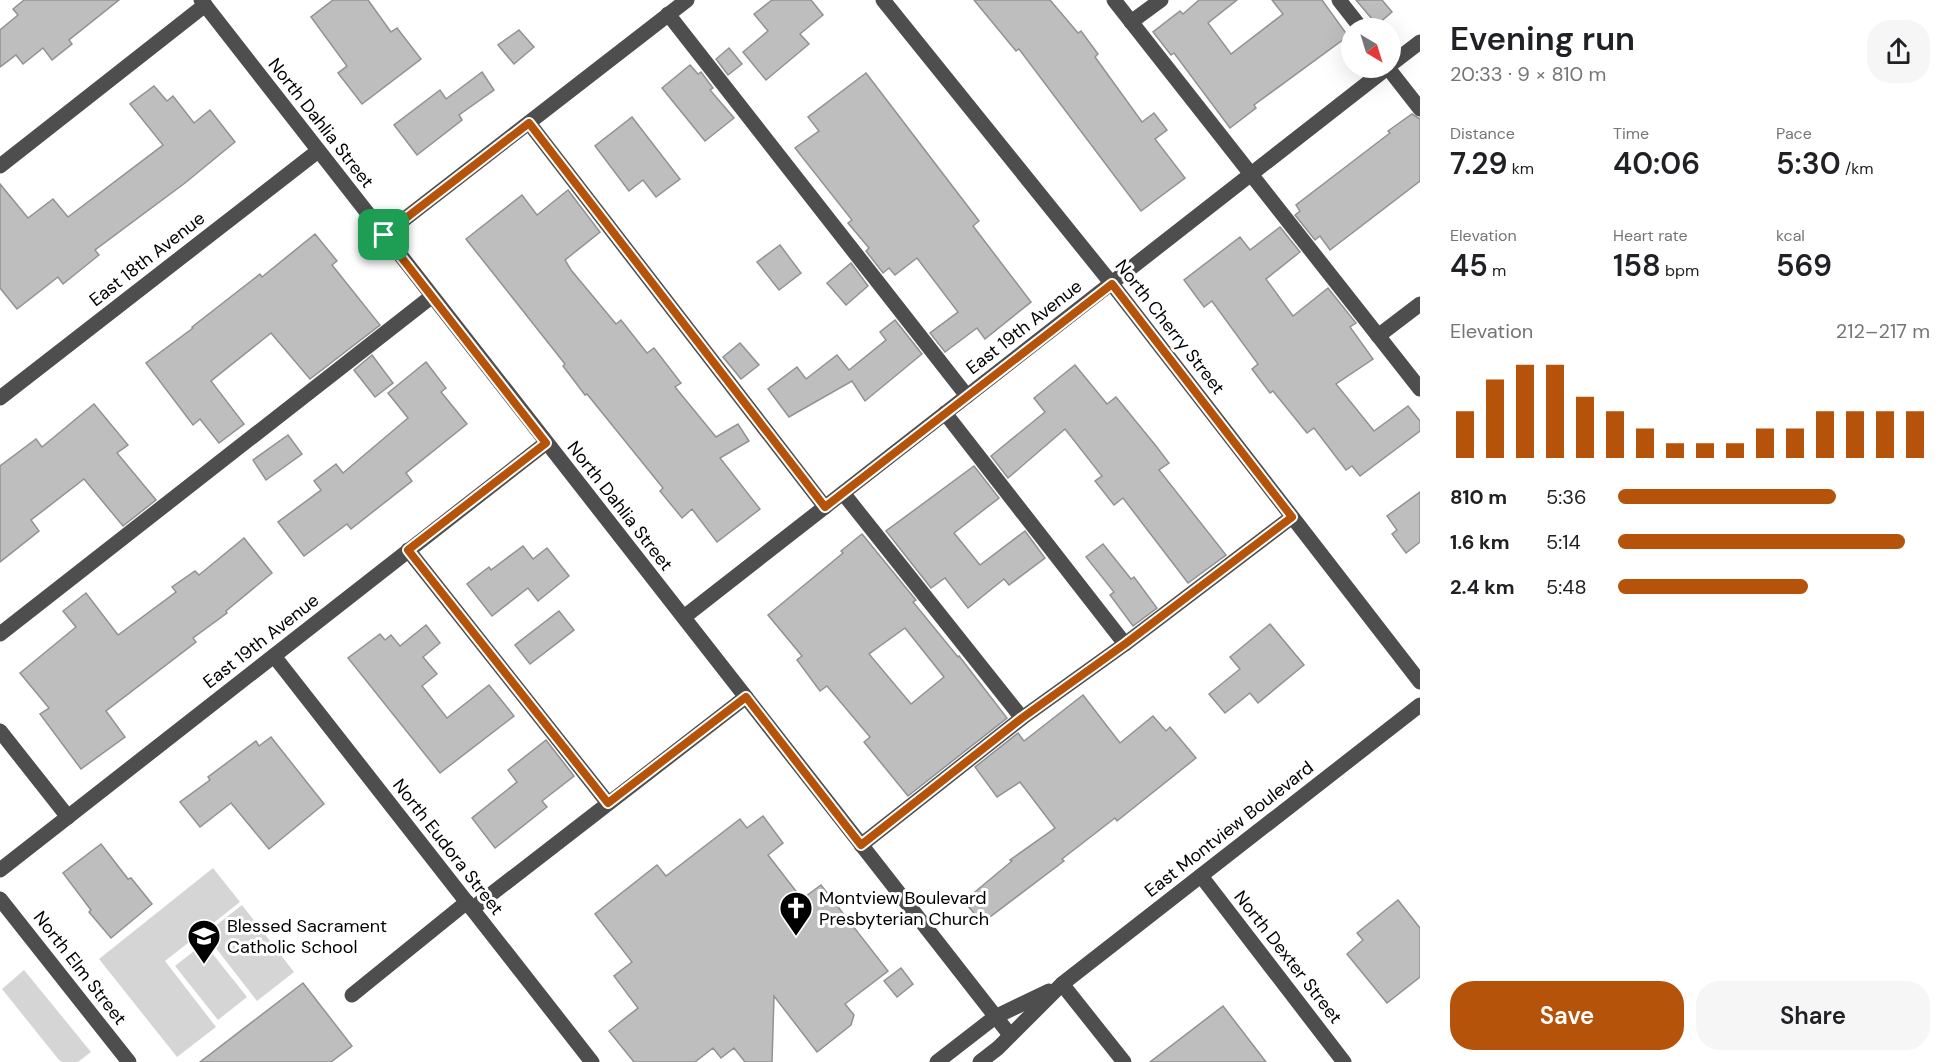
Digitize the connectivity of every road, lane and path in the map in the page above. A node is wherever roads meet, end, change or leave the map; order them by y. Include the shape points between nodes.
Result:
1 (687, 0) edge
2 (883, 0) edge
3 (1114, 0) edge
4 (1161, 0) edge
5 (1339, 0) edge
6 (203, 3) edge
7 (668, 14) junction
8 (1353, 18) edge
9 (1131, 22) junction
10 (1420, 42) edge
11 (1401, 57) edge
12 (1375, 78) edge
13 (1397, 78) edge
14 (1420, 109) edge
15 (529, 123) junction
16 (318, 151) junction
17 (0, 166) edge
18 (1251, 174) junction
19 (384, 235) junction
20 (1112, 284) junction
21 (431, 297) junction
22 (1420, 304) edge
23 (1378, 336) junction
24 (1420, 389) edge
25 (967, 396) junction
26 (0, 398) edge
27 (945, 413) junction
28 (546, 443) junction
29 (843, 493) junction
30 (825, 507) junction
31 (1292, 517) junction
32 (408, 550) junction
33 (684, 617) junction
34 (0, 634) edge
35 (1125, 644) junction
36 (274, 656) junction
37 (1420, 682) edge
38 (746, 697) junction
39 (1420, 705) edge
40 (1022, 718) junction
41 (0, 731) edge
42 (608, 803) junction
43 (68, 817) junction
44 (861, 845) junction
45 (0, 870) edge
46 (1201, 876) junction
47 (0, 899) edge
48 (470, 906) junction
49 (1062, 984) junction
50 (352, 995) dead end
51 (995, 1017) junction
52 (1010, 1035) junction
53 (129, 1062) edge
54 (592, 1062) edge
55 (937, 1062) edge
56 (980, 1062) edge
57 (1124, 1062) edge
58 (1344, 1062) edge

1 - 7 street
2 - 20 street, North Cherry Street
3 - 9 street
4 - 9 street
5 - 8 street
6 - 16 street, North Dahlia Street
6 - 17 street
7 - 15 street
7 - 25 street
9 - 18 street
10 - 11 street, East 19th Avenue
12 - 18 street, East 19th Avenue
13 - 14 street
15 - 19 street
15 - 30 street
16 - 19 street, North Dahlia Street
16 - 26 street, East 18th Avenue
18 - 20 street, East 19th Avenue
18 - 23 street
19 - 21 street, North Dahlia Street
20 - 25 street, East 19th Avenue
20 - 31 street, North Cherry Street
21 - 28 street, North Dahlia Street
21 - 34 street
22 - 23 street
23 - 24 street
25 - 27 street, East 19th Avenue
27 - 29 street, East 19th Avenue
27 - 35 street
28 - 32 street, East 19th Avenue
28 - 33 street, North Dahlia Street
29 - 30 street, East 19th Avenue
29 - 40 street
30 - 33 street, East 19th Avenue
31 - 35 street
31 - 37 street, North Cherry Street
32 - 36 street, East 19th Avenue
32 - 42 street
33 - 38 street, North Dahlia Street
35 - 40 street
36 - 43 street, East 19th Avenue
36 - 48 street, North Eudora Street
38 - 42 street
38 - 44 street, North Dahlia Street
39 - 46 street, East Montview Boulevard
40 - 44 street
41 - 43 street
42 - 48 street
43 - 45 street, East 19th Avenue
44 - 51 street, North Dahlia Street
46 - 49 street, East Montview Boulevard
46 - 58 street, North Dexter Street
47 - 53 street, North Elm Street
48 - 50 street
48 - 54 street, North Eudora Street
49 - 51 street, East Montview Boulevard
49 - 52 street, East Montview Boulevard
49 - 57 street
51 - 52 street, North Dahlia Street
51 - 55 street, East Montview Boulevard
52 - 56 street, East Montview Boulevard

